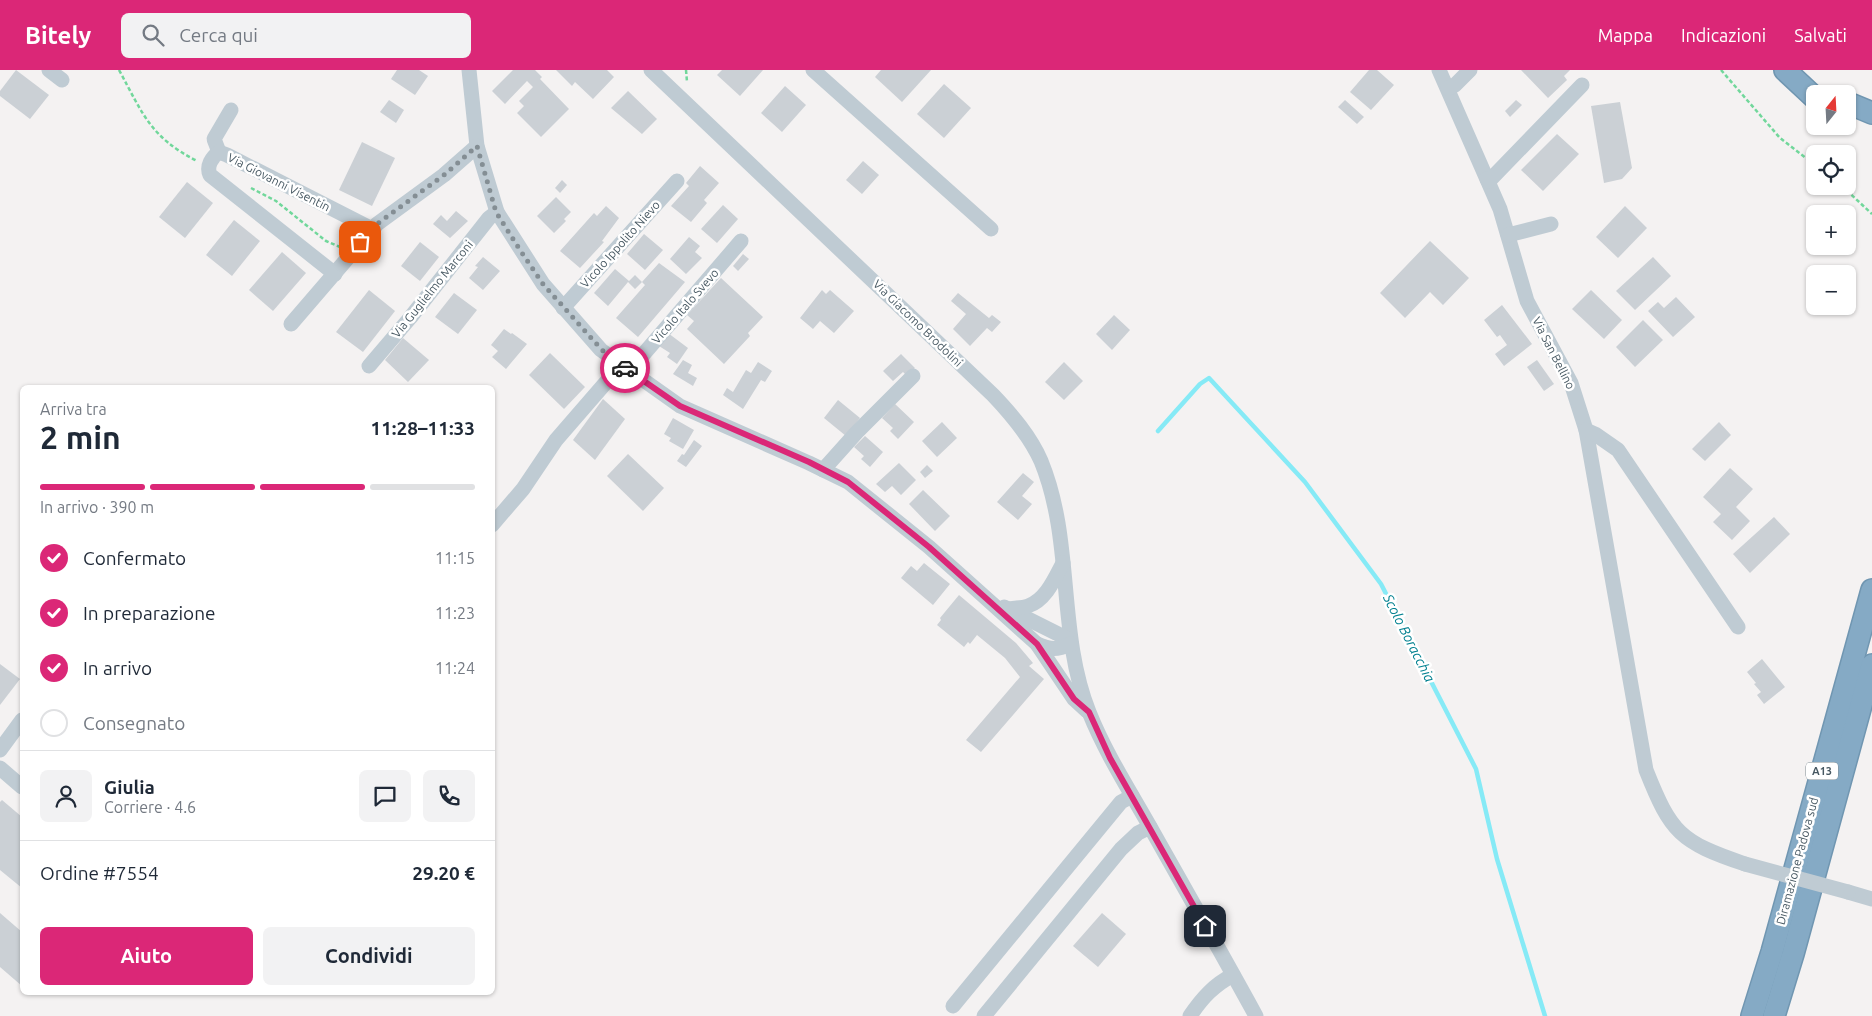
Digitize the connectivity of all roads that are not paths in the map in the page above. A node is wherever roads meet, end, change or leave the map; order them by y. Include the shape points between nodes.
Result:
1 (49, 70) edge
2 (469, 70) edge
3 (813, 70) edge
4 (1439, 70) edge
5 (1470, 70) edge
6 (1785, 70) edge
7 (1797, 70) edge
8 (656, 72) edge
9 (62, 80) dead end
10 (1582, 85) dead end
11 (1818, 85) edge
12 (1448, 88) junction
13 (1806, 90) edge
14 (1856, 109) edge
15 (232, 110) dead end
16 (1856, 117) edge
17 (1871, 120) edge
18 (477, 146) junction
19 (219, 152) junction
20 (1487, 179) junction
21 (677, 181) dead end
22 (496, 212) junction
23 (1551, 224) dead end
24 (372, 229) junction
25 (991, 229) dead end
26 (1508, 235) junction
27 (741, 241) dead end
28 (335, 274) junction
29 (563, 308) junction
30 (291, 324) dead end
31 (369, 366) dead end
32 (625, 368) junction
33 (913, 376) dead end
34 (1586, 430) junction
35 (823, 470) junction
36 (495, 520) edge
37 (1063, 563) junction
38 (1872, 590) edge
39 (990, 602) junction
40 (1008, 609) junction
41 (1738, 627) dead end
42 (1070, 642) junction
43 (1037, 644) junction
44 (1872, 665) edge
45 (1872, 703) edge
46 (1089, 712) junction
47 (20, 723) edge
48 (0, 750) edge
49 (0, 768) edge
50 (20, 785) edge
51 (1132, 796) junction
52 (1835, 802) junction
53 (1150, 827) junction
54 (1872, 899) edge
55 (1233, 975) junction
56 (953, 1006) dead end
57 (984, 1016) edge
58 (1190, 1016) edge
59 (1256, 1016) edge
60 (1752, 1016) edge
61 (1774, 1016) edge

1 - 9 street
2 - 18 street
3 - 25 street
4 - 12 street, Via San Bellino
5 - 12 street
6 - 13 highway
7 - 11 highway
8 - 37 street, Via Giacomo Brodolini via 1014,417 1032,443 1047,478 1056,505
10 - 20 street via 1489,181
12 - 20 street, Via San Bellino
14 - 17 highway
15 - 19 street via 214,139
16 - 17 highway
18 - 22 street
18 - 24 street
19 - 24 street, Via Giovanni Visentin
19 - 28 street, Via Giovanni Visentin via 208,167 210,175
20 - 26 street, Via San Bellino
21 - 29 street, Vicolo Ippolito Nievo
22 - 29 street via 543,284
22 - 31 street, Via Guglielmo Marconi
23 - 26 street
24 - 28 street
26 - 34 street, Via San Bellino via 1527,301 1571,383
27 - 32 street, Vicolo Italo Svevo
28 - 30 street
29 - 32 street via 602,350
32 - 35 street via 680,406
32 - 36 street, Vicolo Italo Svevo via 556,440
33 - 35 street
34 - 41 street via 1618,450
34 - 54 street, Via San Bellino, bridge via 1646,770 1660,805 1673,826 1693,844 1745,864
35 - 39 street via 848,482 929,547
37 - 40 street via 1052,586 1030,606
37 - 42 street, Via Giacomo Brodolini
38 - 60 highway, Diramazione Padova sud / A13
39 - 40 street
39 - 43 street
40 - 42 street
42 - 43 street via 1060,649 1051,650
42 - 46 street
43 - 46 street via 1074,699
44 - 52 highway, Diramazione Padova sud / A13
45 - 52 highway
46 - 51 street
47 - 48 street
49 - 50 street
51 - 53 street
51 - 56 street via 1121,802
52 - 61 highway, Diramazione Padova sud / A13
53 - 55 street
53 - 57 street via 1121,849
55 - 58 street via 1204,995
55 - 59 street

